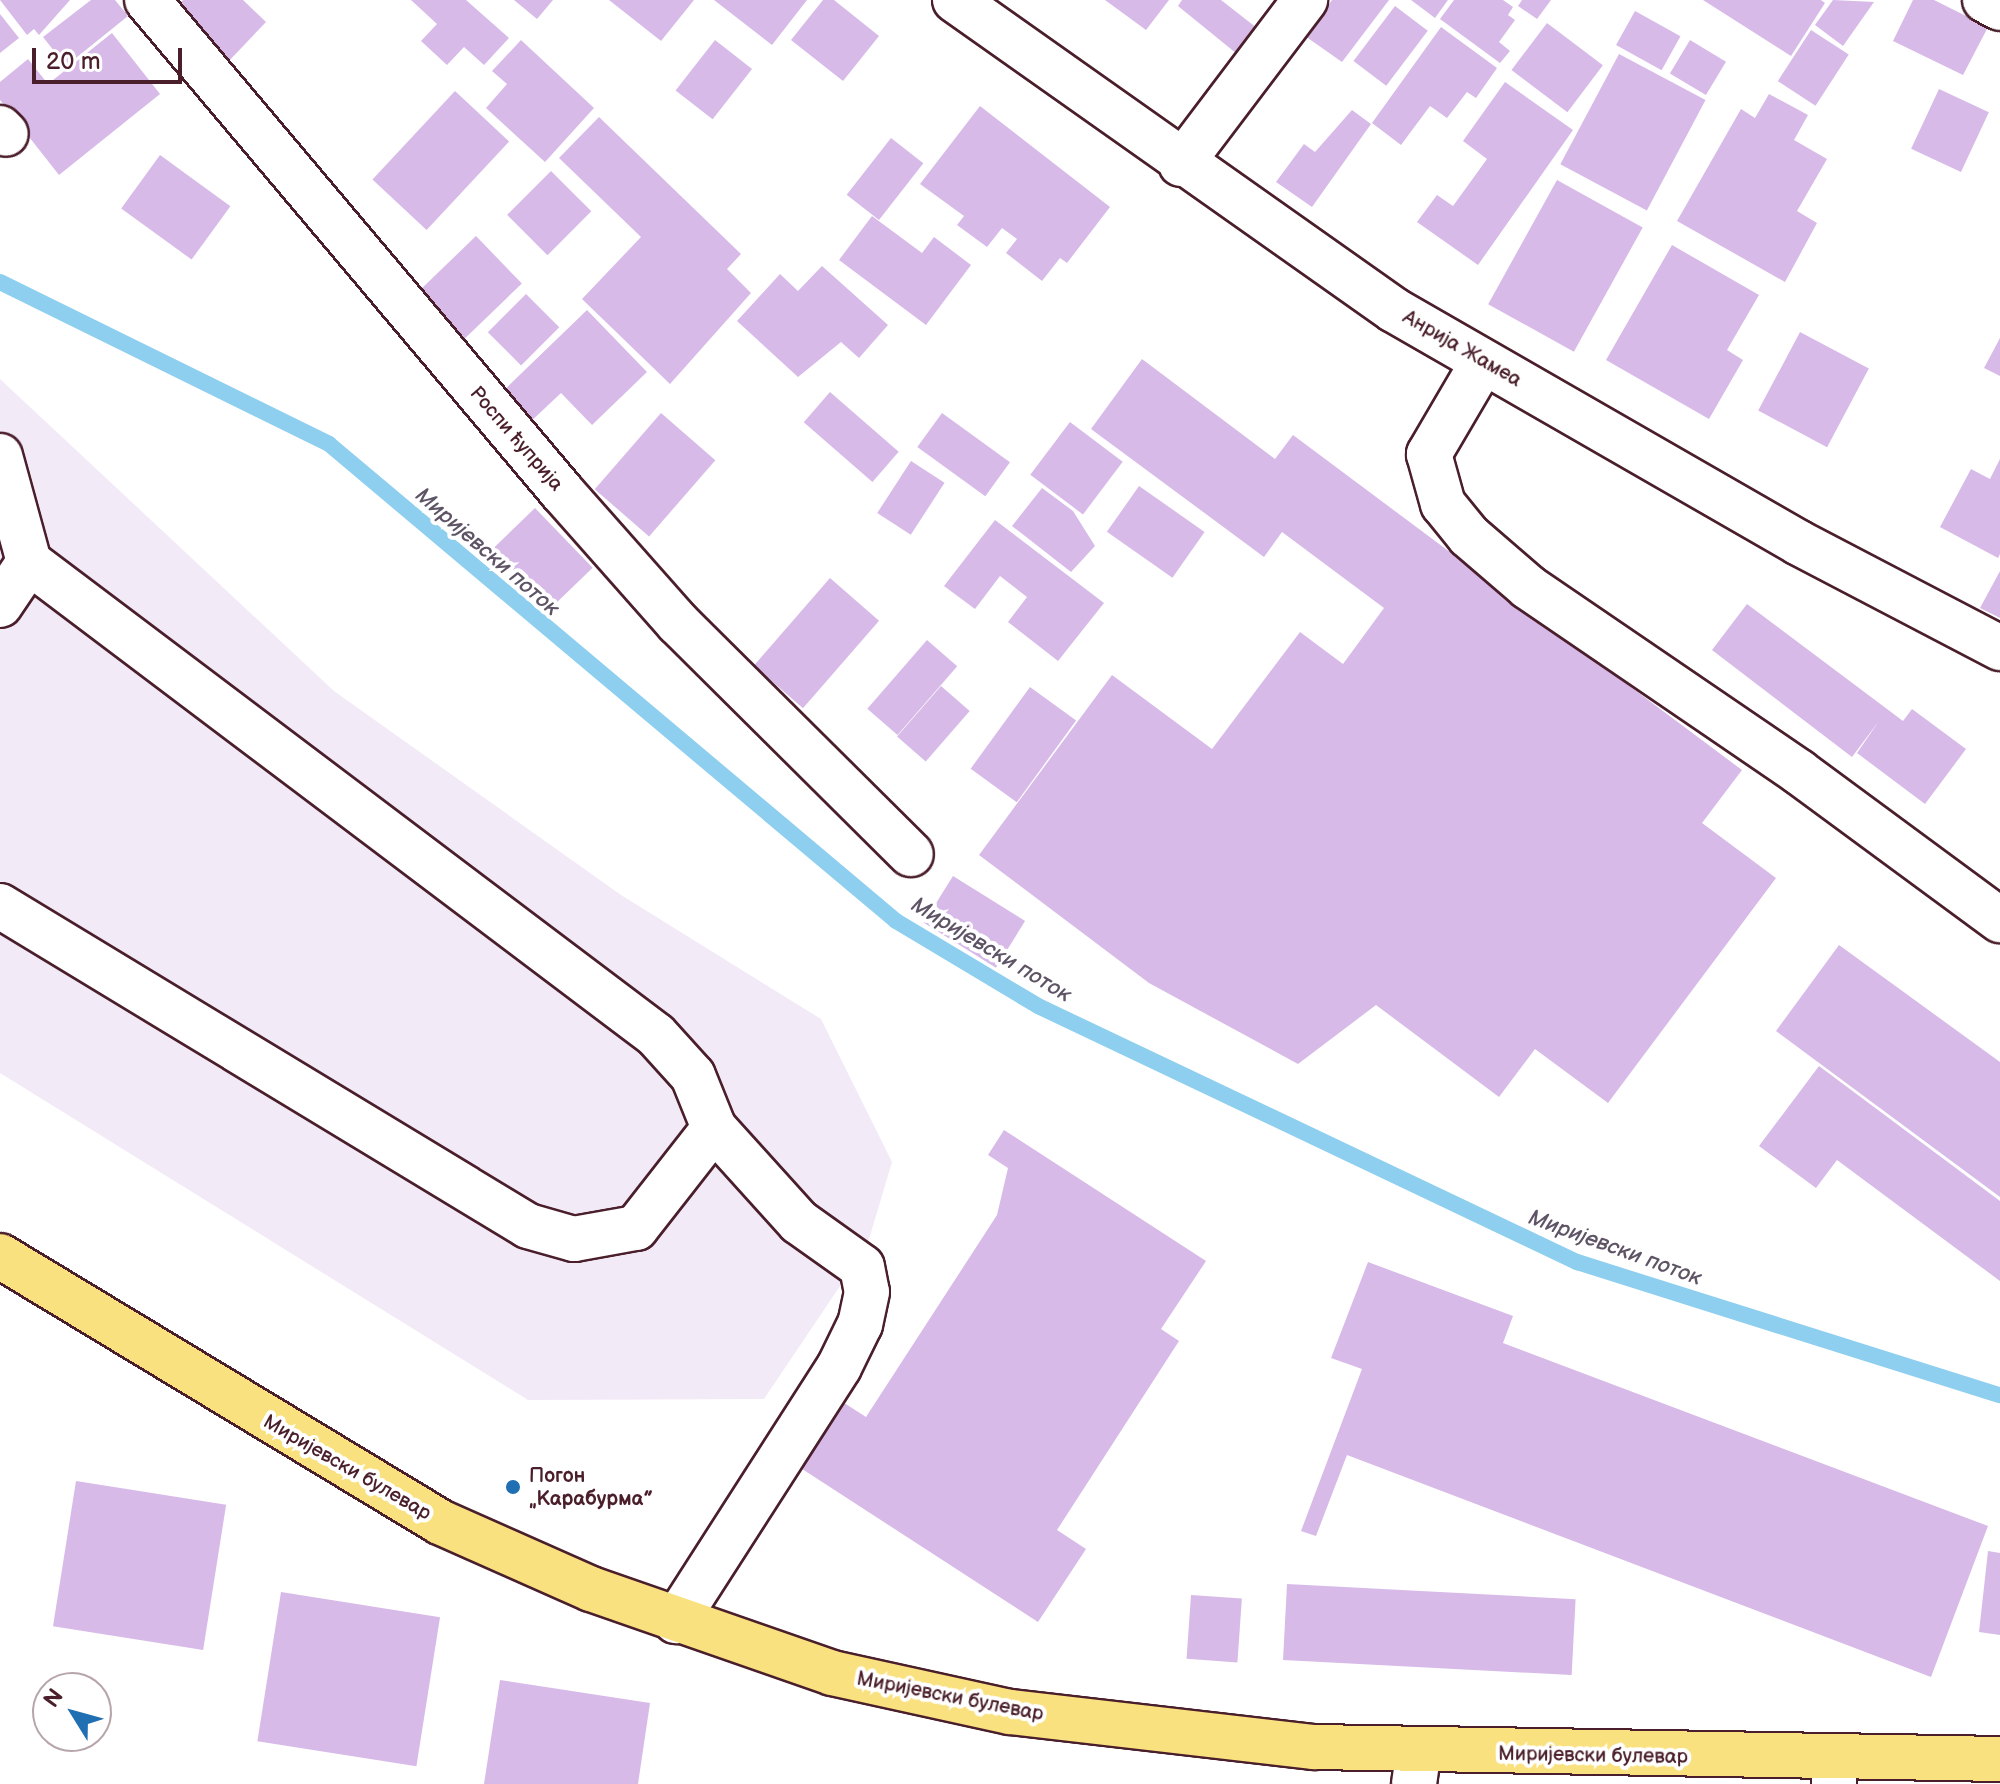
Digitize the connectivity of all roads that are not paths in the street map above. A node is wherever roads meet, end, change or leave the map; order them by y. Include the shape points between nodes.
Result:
1 (147, 0) edge
2 (955, 0) edge
3 (1305, 0) edge
4 (1985, 0) edge
5 (2000, 8) edge
6 (1181, 164) junction
7 (1483, 362) junction
8 (0, 456) edge
9 (29, 562) junction
10 (0, 605) edge
11 (2000, 648) edge
12 (911, 854) dead end
13 (0, 906) edge
14 (2000, 920) edge
15 (714, 1128) junction
16 (0, 1256) edge
17 (676, 1621) junction
18 (2000, 1759) edge
19 (1416, 1769) edge
20 (1834, 1771) edge

1 - 12 street, Роспи ћуприја via 657,599
2 - 6 street, Анрија Жамеа
3 - 6 street
4 - 5 street
6 - 7 street, Анрија Жамеа
7 - 11 street, Анрија Жамеа via 1799,543
7 - 14 street via 1429,454 1443,504 1469,536 1528,587 1799,772
8 - 9 street
9 - 10 street
9 - 15 street via 656,1035 693,1076
13 - 15 street via 528,1226 574,1239 636,1228
15 - 17 street via 799,1222 862,1267 867,1292 839,1367
16 - 17 main road, Миријевски булевар via 403,1502
17 - 19 main road, Миријевски булевар via 832,1673 1010,1712
18 - 20 main road, Миријевски булевар
19 - 20 main road, Миријевски булевар

